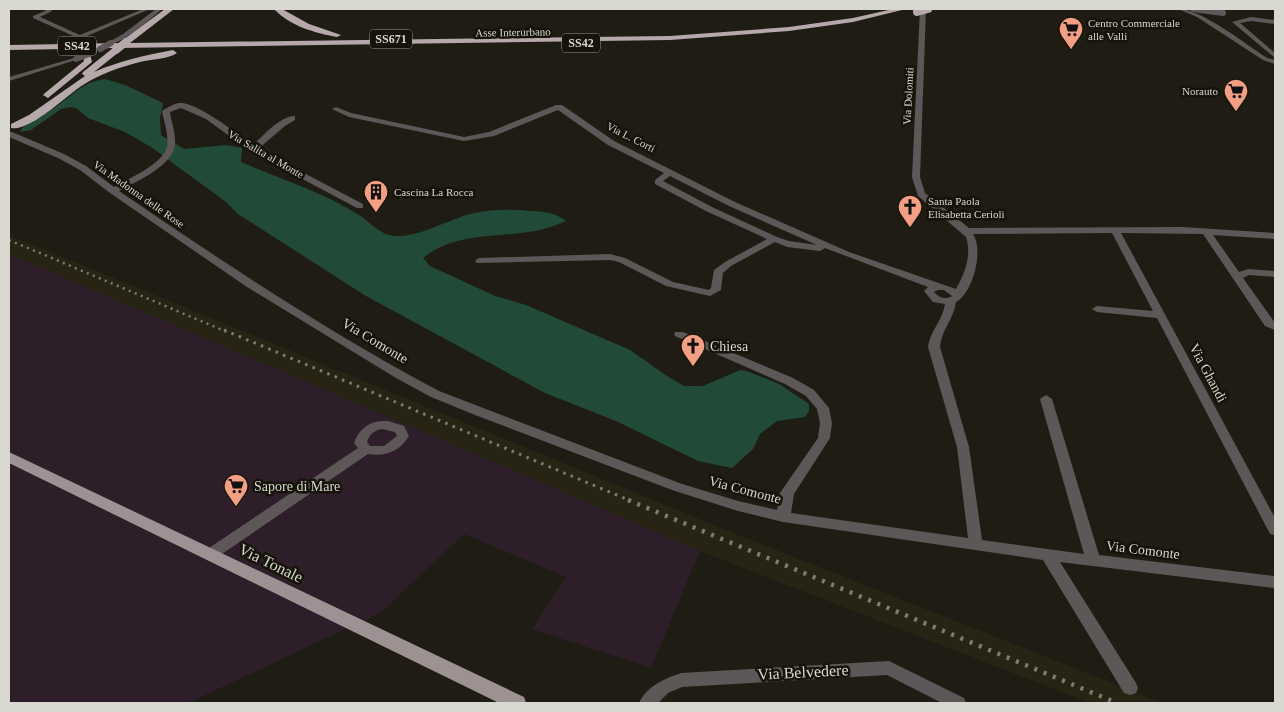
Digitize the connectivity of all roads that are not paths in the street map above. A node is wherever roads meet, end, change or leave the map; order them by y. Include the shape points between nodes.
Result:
1 (47, 9) edge
2 (147, 9) edge
3 (159, 9) edge
4 (170, 9) edge
5 (278, 9) edge
6 (887, 9) edge
7 (902, 9) edge
8 (928, 9) edge
9 (1181, 9) edge
10 (1193, 9) edge
11 (1203, 9) edge
12 (919, 10) edge
13 (1227, 12) edge
14 (1275, 22) edge
15 (823, 25) junction
16 (274, 35) dead end
17 (494, 40) junction
18 (193, 45) junction
19 (114, 46) junction
20 (144, 46) junction
21 (244, 46) junction
22 (9, 47) edge
23 (1275, 56) edge
24 (1275, 62) edge
25 (9, 79) edge
26 (336, 109) dead end
27 (292, 118) dead end
28 (10, 130) edge
29 (253, 149) junction
30 (672, 172) junction
31 (918, 184) junction
32 (113, 191) junction
33 (360, 206) dead end
34 (980, 230) junction
35 (1115, 230) junction
36 (967, 231) junction
37 (1206, 231) junction
38 (1275, 236) edge
39 (774, 240) junction
40 (831, 248) junction
41 (480, 261) dead end
42 (1229, 265) junction
43 (1248, 272) junction
44 (1275, 274) edge
45 (1237, 277) junction
46 (965, 282) junction
47 (251, 285) joint
48 (938, 291) junction
49 (954, 298) junction
50 (1097, 308) dead end
51 (1160, 315) junction
52 (942, 324) junction
53 (1275, 327) edge
54 (679, 334) dead end
55 (1046, 398) dead end
56 (366, 449) dead end
57 (9, 457) edge
58 (783, 517) junction
59 (1275, 530) edge
60 (976, 545) junction
61 (211, 554) junction
62 (1048, 555) junction
63 (1093, 560) junction
64 (1275, 582) edge
65 (1130, 688) dead end
66 (517, 703) edge
67 (647, 703) edge
68 (958, 703) edge

1 - 2 street via 49,11 36,17 80,37
3 - 19 street
4 - 19 highway, bridge via 126,42
5 - 17 highway, SS671 via 290,24 356,38
6 - 15 highway
7 - 15 highway, Asse Interurbano / SS42
8 - 12 highway, Asse Interurbano, bridge
9 - 24 street via 1199,16 1264,59
10 - 13 street, bridge
11 - 24 street
12 - 21 highway, Asse Interurbano / SS42 via 798,33 695,40
12 - 31 street, Via Dolomiti
13 - 14 street
14 - 23 street via 1251,19 1235,22
15 - 17 highway, Asse Interurbano / SS42 via 670,38
16 - 20 highway via 248,41
17 - 18 highway, SS42
18 - 20 highway, SS42
18 - 21 highway, Asse Interurbano
19 - 25 street, bridge
19 - 28 highway
20 - 22 highway, SS42
21 - 28 highway via 156,56 108,70 80,83
22 - 28 highway via 65,50 89,58 85,66
26 - 30 street, Via L. Corti via 349,115 464,139 491,134 559,107 611,143
27 - 29 street
28 - 32 street, Via Madonna delle Rose via 83,168
29 - 32 street, Via Salita al Monte via 209,117 181,105 166,111 171,146 168,155
29 - 33 street, Via Salita al Monte
30 - 39 street via 658,182
30 - 40 street, Via L. Corti via 732,204
31 - 34 street
31 - 36 street via 921,194
32 - 47 street, Via Madonna delle Rose
34 - 35 street
34 - 36 street
35 - 37 street
35 - 51 street, Via Ghandi
36 - 46 street via 972,236 974,248
37 - 38 street
37 - 42 street
39 - 40 street
39 - 41 street via 718,272 716,290 710,293 670,284 610,257
40 - 48 street, Via L. Corti via 908,276
42 - 43 street
42 - 45 street
43 - 44 street
43 - 45 street
45 - 53 street via 1269,324
46 - 48 street
46 - 49 street
47 - 58 street, Via Comonte via 435,394 677,487
48 - 49 street
48 - 49 street, Via L. Corti
48 - 52 street via 944,316
49 - 52 street via 950,315
50 - 51 street
51 - 59 street, Via Ghandi
52 - 60 street via 934,339 936,356 963,447
54 - 58 street via 789,381 810,393 822,408 826,423 824,438 786,493
55 - 63 street
56 - 61 street
57 - 61 main road, Via Tonale
58 - 60 street, Via Comonte
60 - 62 street, Via Comonte
61 - 66 main road, Via Tonale
62 - 63 street, Via Comonte
62 - 65 street
63 - 64 street, Via Comonte
67 - 68 street, Via Belvedere via 662,688 681,680 889,668

